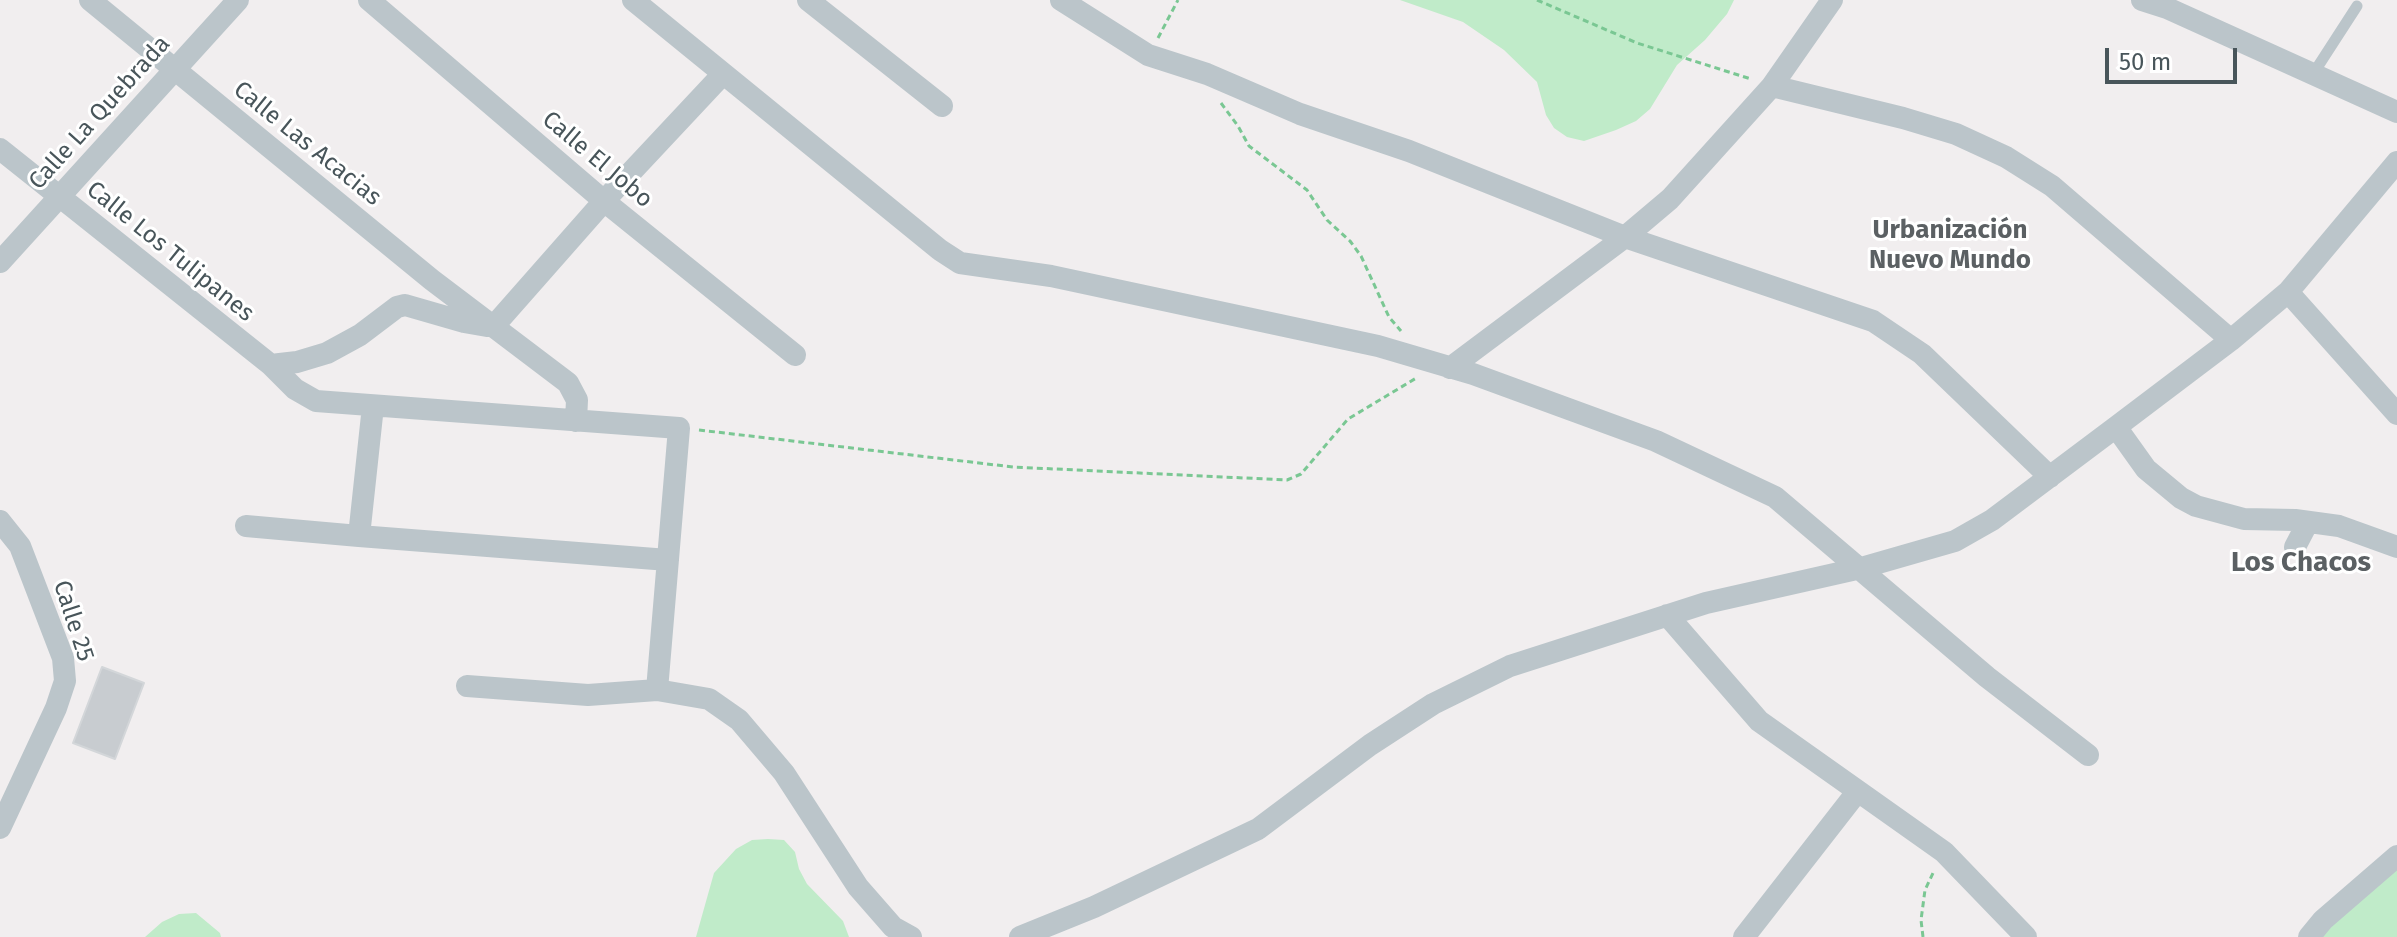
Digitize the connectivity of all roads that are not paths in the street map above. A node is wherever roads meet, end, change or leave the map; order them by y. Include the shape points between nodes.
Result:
1 (90, 0) edge
2 (238, 0) edge
3 (369, 0) edge
4 (633, 0) edge
5 (808, 0) edge
6 (1061, 0) edge
7 (1832, 0) edge
8 (2142, 0) edge
9 (2357, 6) dead end
10 (835, 8) edge
11 (175, 69) junction
12 (2313, 74) junction
13 (722, 75) junction
14 (1772, 86) junction
15 (942, 106) dead end
16 (2397, 112) edge
17 (0, 149) edge
18 (2397, 162) edge
19 (59, 197) junction
20 (604, 201) junction
21 (1625, 237) junction
22 (0, 262) edge
23 (2288, 292) junction
24 (493, 327) junction
25 (2231, 340) junction
26 (795, 355) dead end
27 (271, 365) junction
28 (1444, 366) junction
29 (373, 406) junction
30 (2397, 414) edge
31 (576, 421) junction
32 (2116, 427) junction
33 (2050, 477) junction
34 (0, 521) edge
35 (2308, 522) junction
36 (246, 526) dead end
37 (359, 536) junction
38 (2295, 547) dead end
39 (2397, 547) edge
40 (668, 560) junction
41 (1861, 568) junction
42 (1667, 615) junction
43 (467, 686) dead end
44 (657, 690) junction
45 (2088, 755) dead end
46 (1857, 792) junction
47 (0, 828) edge
48 (2397, 856) edge
49 (899, 934) edge
50 (1020, 937) edge
51 (1744, 937) edge
52 (2026, 937) edge
53 (2309, 937) edge

1 - 11 street, Calle Las Acacias
2 - 11 street, Calle La Quebrada
3 - 20 street, Calle El Jobo
4 - 13 street
5 - 10 street
6 - 21 street via 1148,55
7 - 14 street
8 - 12 street
9 - 12 lane
10 - 15 street
11 - 19 street, Calle La Quebrada
11 - 24 street, Calle Las Acacias
12 - 16 street
13 - 20 street
13 - 28 street via 960,263 1067,279 1378,346
14 - 21 street via 1670,199
14 - 25 street via 1956,134 2006,157 2052,186
17 - 19 street, Calle Los Tulipanes
18 - 23 street
19 - 22 street, Calle La Quebrada
19 - 27 street, Calle Los Tulipanes
20 - 24 street
20 - 26 street, Calle El Jobo
21 - 28 street
21 - 33 street via 1873,321 1922,354
23 - 25 street
23 - 30 street
24 - 27 street via 405,305 327,353
24 - 31 street, Calle Las Acacias via 568,383 577,400
25 - 32 street
27 - 29 street, Calle Los Tulipanes via 316,401
28 - 41 street via 1656,441 1743,481 1775,497
29 - 31 street, Calle Los Tulipanes
29 - 37 street
31 - 40 street, Calle Los Tulipanes via 679,428
32 - 33 street
32 - 35 street via 2146,469 2196,506 2244,519
33 - 41 street via 1955,541
34 - 47 street, Calle 25 via 20,546 63,658 65,681
35 - 38 street
35 - 39 street via 2339,526
36 - 37 street
37 - 40 street
40 - 44 street
41 - 42 street
41 - 45 street via 1987,677
42 - 46 street via 1759,721
42 - 50 street via 1510,666 1433,704 1258,829
43 - 44 street via 588,695
44 - 49 street via 709,699 739,720 784,773 858,887
46 - 51 street
46 - 52 street via 1944,852
48 - 53 street

